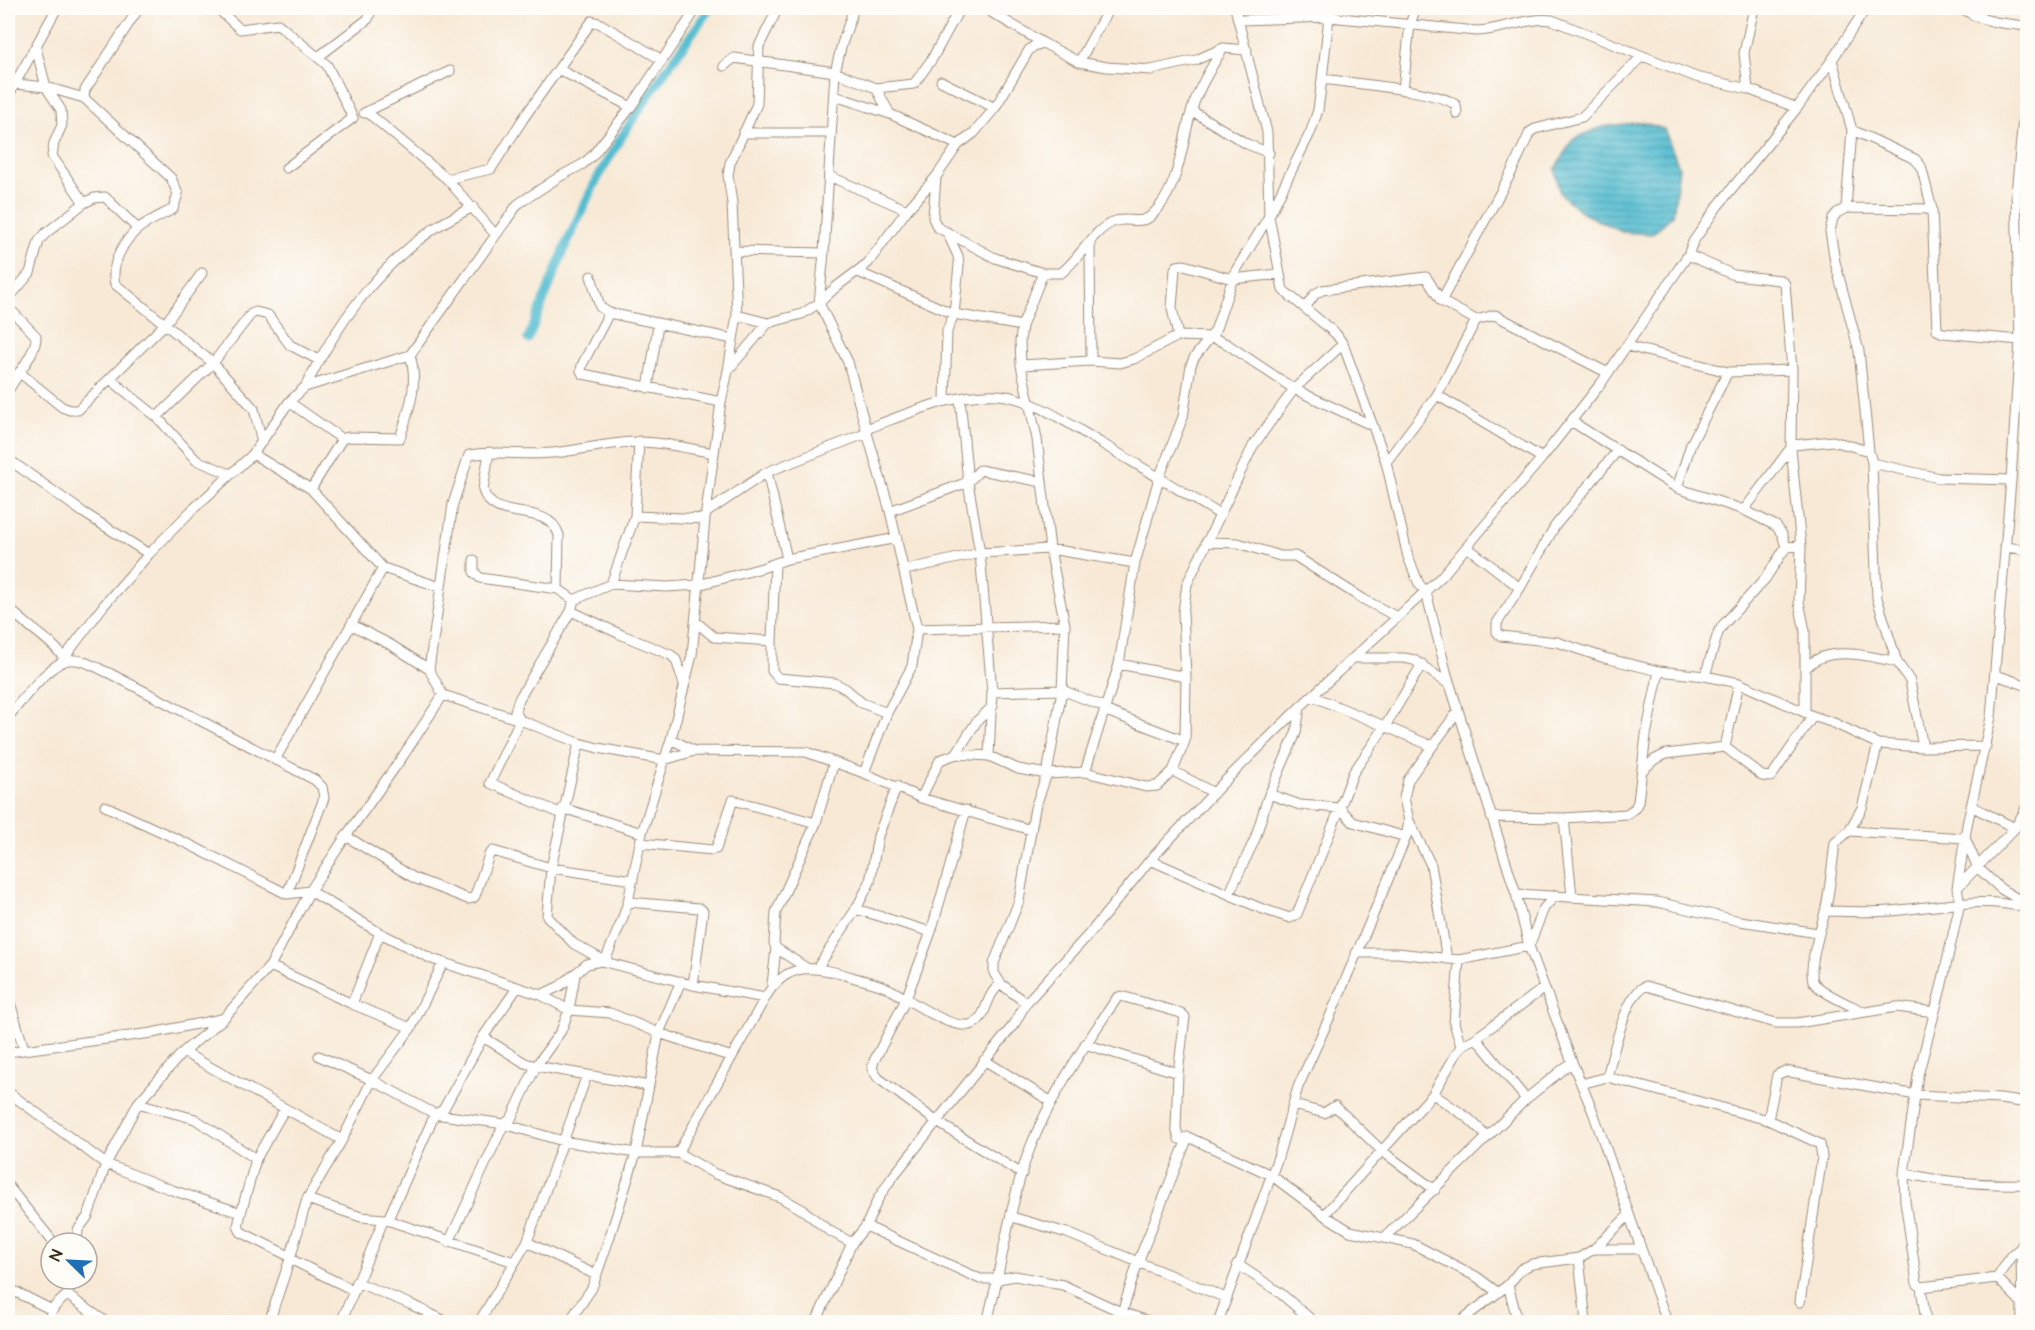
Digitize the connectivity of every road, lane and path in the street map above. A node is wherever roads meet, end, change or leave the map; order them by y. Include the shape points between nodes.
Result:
1 (54, 8) edge
2 (139, 8) edge
3 (217, 8) edge
4 (369, 8) edge
5 (698, 8) edge
6 (778, 8) edge
7 (854, 8) edge
8 (960, 8) edge
9 (984, 8) edge
10 (1109, 8) edge
11 (1235, 8) edge
12 (1416, 8) edge
13 (1543, 8) edge
14 (1754, 8) edge
15 (1866, 8) edge
16 (1962, 8) edge
17 (1329, 12) edge
18 (1540, 18) junction
19 (1240, 20) junction
20 (1410, 24) junction
21 (2028, 26) edge
22 (1043, 44) junction
23 (36, 48) junction
24 (1223, 48) junction
25 (1247, 50) junction
26 (318, 57) junction
27 (1641, 57) junction
28 (662, 60) junction
29 (1832, 60) junction
30 (1079, 62) junction
31 (758, 63) junction
32 (724, 66) dead end
33 (558, 69) junction
34 (450, 71) dead end
35 (835, 72) junction
36 (1323, 79) junction
37 (941, 81) dead end
38 (16, 84) junction
39 (46, 87) junction
40 (876, 88) junction
41 (1748, 89) junction
42 (1403, 90) junction
43 (8, 96) edge
44 (835, 96) junction
45 (84, 98) junction
46 (2028, 104) edge
47 (631, 107) junction
48 (995, 108) junction
49 (1797, 108) junction
50 (1192, 111) junction
51 (367, 112) junction
52 (890, 114) junction
53 (1457, 114) dead end
54 (353, 118) junction
55 (1852, 130) junction
56 (743, 133) junction
57 (831, 133) junction
58 (958, 145) junction
59 (1269, 153) junction
60 (286, 168) dead end
61 (829, 176) junction
62 (936, 177) junction
63 (447, 179) junction
64 (84, 203) junction
65 (473, 207) junction
66 (1846, 208) junction
67 (1932, 209) junction
68 (907, 210) junction
69 (1269, 216) junction
70 (138, 229) junction
71 (947, 232) junction
72 (495, 234) junction
73 (1090, 242) junction
74 (735, 251) junction
75 (824, 253) junction
76 (1688, 255) junction
77 (858, 272) junction
78 (202, 273) dead end
79 (1043, 273) junction
80 (1280, 274) junction
81 (591, 276) dead end
82 (1232, 279) junction
83 (8, 299) edge
84 (1441, 301) junction
85 (819, 303) junction
86 (8, 307) edge
87 (1305, 308) junction
88 (609, 313) junction
89 (954, 314) junction
90 (737, 315) junction
91 (1476, 320) junction
92 (768, 322) junction
93 (165, 324) junction
94 (658, 325) junction
95 (1022, 326) junction
96 (1178, 336) junction
97 (1211, 336) junction
98 (733, 339) junction
99 (2020, 340) junction
100 (1343, 344) junction
101 (1627, 346) junction
102 (410, 355) junction
103 (319, 360) junction
104 (1091, 361) junction
105 (213, 363) junction
106 (1021, 365) junction
107 (1792, 370) junction
108 (728, 371) junction
109 (19, 372) junction
110 (1728, 372) junction
111 (1608, 373) junction
112 (110, 379) junction
113 (305, 387) junction
114 (648, 388) junction
115 (1294, 389) junction
116 (8, 391) edge
117 (1437, 395) junction
118 (960, 398) junction
119 (945, 401) junction
120 (289, 402) junction
121 (721, 402) junction
122 (1031, 404) junction
123 (157, 417) junction
124 (1570, 421) junction
125 (1373, 426) junction
126 (866, 431) junction
127 (342, 439) junction
128 (639, 441) junction
129 (262, 442) junction
130 (1791, 449) junction
131 (1618, 450) junction
132 (1869, 451) junction
133 (489, 452) junction
134 (714, 453) junction
135 (253, 454) junction
136 (1542, 458) junction
137 (8, 459) edge
138 (1386, 462) junction
139 (1872, 462) junction
140 (767, 472) junction
141 (230, 474) junction
142 (1159, 478) junction
143 (2011, 480) junction
144 (968, 482) junction
145 (1042, 482) junction
146 (1677, 488) junction
147 (311, 489) junction
148 (1744, 510) junction
149 (890, 511) junction
150 (1219, 514) junction
151 (635, 516) junction
152 (706, 516) junction
153 (897, 538) junction
154 (1206, 542) junction
155 (1801, 546) junction
156 (1467, 547) junction
157 (2005, 547) junction
158 (1786, 548) junction
159 (1050, 549) junction
160 (2028, 549) edge
161 (980, 553) junction
162 (149, 554) junction
163 (787, 559) junction
164 (474, 560) dead end
165 (775, 563) junction
166 (1135, 564) junction
167 (383, 568) junction
168 (905, 570) junction
169 (611, 584) junction
170 (698, 585) junction
171 (440, 587) junction
172 (1520, 588) junction
173 (558, 589) junction
174 (1425, 590) junction
175 (574, 600) junction
176 (8, 607) edge
177 (571, 611) junction
178 (1397, 617) junction
179 (696, 622) junction
180 (352, 625) junction
181 (1065, 625) junction
182 (985, 628) junction
183 (917, 629) junction
184 (772, 641) junction
185 (1353, 658) junction
186 (63, 659) junction
187 (1897, 662) junction
188 (1119, 664) junction
189 (1422, 664) junction
190 (1806, 668) junction
191 (429, 669) junction
192 (1659, 671) junction
193 (1996, 675) junction
194 (1705, 676) junction
195 (1186, 677) junction
196 (1739, 683) junction
197 (685, 686) junction
198 (1450, 686) junction
199 (2028, 686) edge
200 (1062, 690) junction
201 (992, 692) junction
202 (443, 695) junction
203 (1312, 696) junction
204 (993, 706) junction
205 (1299, 707) junction
206 (1105, 708) junction
207 (1458, 711) junction
208 (887, 713) junction
209 (1809, 714) junction
210 (8, 717) edge
211 (520, 720) junction
212 (1386, 725) junction
213 (670, 739) junction
214 (1185, 741) junction
215 (579, 743) junction
216 (1878, 744) junction
217 (1432, 746) junction
218 (1986, 746) junction
219 (1725, 747) junction
220 (1923, 747) junction
221 (694, 751) junction
222 (956, 754) junction
223 (988, 756) junction
224 (275, 760) junction
225 (664, 760) junction
226 (834, 762) junction
227 (1173, 771) junction
228 (1642, 771) junction
229 (1085, 772) junction
230 (864, 773) junction
231 (1047, 774) junction
232 (897, 786) junction
233 (1214, 793) junction
234 (1269, 794) junction
235 (921, 798) junction
236 (2028, 805) edge
237 (105, 806) dead end
238 (1971, 806) junction
239 (1340, 808) junction
240 (966, 810) junction
241 (562, 811) junction
242 (1491, 817) junction
243 (1564, 818) junction
244 (1409, 821) junction
245 (816, 823) junction
246 (2014, 828) junction
247 (1031, 830) junction
248 (1849, 831) junction
249 (346, 836) junction
250 (1406, 837) junction
251 (641, 838) junction
252 (1965, 838) junction
253 (1150, 860) junction
254 (551, 868) junction
255 (1977, 868) junction
256 (633, 880) junction
257 (1958, 888) junction
258 (310, 891) junction
259 (287, 894) junction
260 (1229, 894) junction
261 (1516, 894) junction
262 (1556, 895) junction
263 (1572, 896) junction
264 (628, 902) junction
265 (1960, 903) junction
266 (2028, 907) edge
267 (856, 909) junction
268 (1825, 911) junction
269 (931, 932) junction
270 (380, 933) junction
271 (1818, 933) junction
272 (1529, 946) junction
273 (776, 948) junction
274 (1356, 953) junction
275 (1448, 959) junction
276 (1458, 960) junction
277 (603, 961) junction
278 (443, 963) junction
279 (270, 966) junction
280 (813, 968) junction
281 (575, 975) junction
282 (681, 981) junction
283 (1001, 984) junction
284 (693, 985) junction
285 (772, 985) junction
286 (517, 988) junction
287 (1544, 988) junction
288 (541, 994) junction
289 (8, 996) edge
290 (765, 998) junction
291 (906, 999) junction
292 (1026, 1003) junction
293 (352, 1004) junction
294 (569, 1010) junction
295 (1864, 1012) junction
296 (1934, 1012) junction
297 (224, 1019) junction
298 (411, 1028) junction
299 (658, 1033) junction
300 (483, 1037) junction
301 (1476, 1038) junction
302 (1085, 1044) junction
303 (1461, 1046) junction
304 (24, 1049) junction
305 (8, 1052) edge
306 (183, 1052) junction
307 (319, 1056) dead end
308 (732, 1057) junction
309 (984, 1060) junction
310 (1572, 1062) junction
311 (536, 1066) junction
312 (1178, 1073) junction
313 (587, 1075) junction
314 (1607, 1077) junction
315 (372, 1080) junction
316 (1581, 1084) junction
317 (649, 1086) junction
318 (8, 1092) edge
319 (1433, 1094) junction
320 (1916, 1095) junction
321 (1526, 1099) junction
322 (1052, 1102) junction
323 (138, 1103) junction
324 (2028, 1103) edge
325 (1294, 1105) junction
326 (284, 1110) junction
327 (435, 1114) junction
328 (1768, 1120) junction
329 (937, 1122) junction
330 (504, 1124) junction
331 (1188, 1137) junction
332 (1488, 1137) junction
333 (342, 1140) junction
334 (563, 1141) junction
335 (1382, 1151) junction
336 (636, 1153) junction
337 (678, 1153) junction
338 (256, 1159) junction
339 (106, 1164) junction
340 (1904, 1173) junction
341 (1022, 1174) junction
342 (1271, 1175) junction
343 (2028, 1184) edge
344 (8, 1186) edge
345 (1435, 1190) junction
346 (307, 1199) junction
347 (241, 1213) junction
348 (1324, 1215) junction
349 (1629, 1215) junction
350 (1012, 1217) junction
351 (384, 1219) junction
352 (866, 1226) junction
353 (44, 1231) edge
354 (78, 1231) edge
355 (1385, 1238) junction
356 (448, 1242) junction
357 (527, 1242) junction
358 (852, 1243) junction
359 (2024, 1246) edge
360 (1594, 1249) junction
361 (1640, 1249) junction
362 (290, 1258) junction
363 (1578, 1258) junction
364 (514, 1262) junction
365 (1138, 1262) junction
366 (1237, 1264) junction
367 (596, 1275) junction
368 (1997, 1278) junction
369 (998, 1279) junction
370 (1508, 1285) junction
371 (354, 1286) junction
372 (1921, 1287) junction
373 (8, 1288) edge
374 (68, 1291) edge
375 (1497, 1292) junction
376 (67, 1295) junction
377 (1226, 1298) junction
378 (1800, 1302) dead end
379 (2021, 1302) junction
380 (52, 1310) junction
381 (1121, 1312) junction
382 (46, 1323) edge
383 (106, 1323) edge
384 (269, 1323) edge
385 (341, 1323) edge
386 (447, 1323) edge
387 (479, 1323) edge
388 (569, 1323) edge
389 (816, 1323) edge
390 (987, 1323) edge
391 (1119, 1323) edge
392 (1151, 1323) edge
393 (1218, 1323) edge
394 (1314, 1323) edge
395 (1461, 1323) edge
396 (1518, 1323) edge
397 (1586, 1323) edge
398 (1667, 1323) edge
399 (1926, 1323) edge
400 (2022, 1323) edge

1 - 23 street
2 - 45 street via 85,90
3 - 26 street via 240,29 278,24
4 - 26 street via 368,20
5 - 28 street
6 - 31 street via 763,35
7 - 35 street
8 - 40 street via 914,84
9 - 22 street
10 - 30 street
11 - 19 street
12 - 20 street
13 - 18 street
14 - 41 street via 1744,54
15 - 29 street
16 - 21 street via 1975,16
17 - 19 street
17 - 20 street
17 - 36 street
18 - 20 street via 1483,31
18 - 27 street via 1561,22
19 - 25 street
20 - 42 street
22 - 30 street
22 - 48 street via 1034,46 1025,56
23 - 38 street
23 - 39 street
24 - 25 street
24 - 30 street via 1196,60 1151,70
24 - 50 street
25 - 59 street
26 - 54 street via 327,65
27 - 41 street via 1696,77
27 - 84 street via 1582,117 1530,132
28 - 33 street via 592,21
28 - 47 street
29 - 49 street
29 - 55 street
31 - 32 street via 734,58
31 - 35 street
31 - 56 street via 757,104
33 - 47 street
33 - 63 street via 491,169
34 - 51 street
35 - 40 street
35 - 44 street
36 - 42 street
36 - 69 street via 1311,131
37 - 48 street
38 - 39 street
38 - 43 street
39 - 45 street
39 - 64 street via 61,110 62,119 52,156
40 - 52 street
41 - 49 street
42 - 53 street via 1452,102
44 - 52 street
44 - 57 street
45 - 70 street via 176,187 173,209
46 - 99 street via 2016,194
47 - 72 street via 587,160 530,194
48 - 58 street
49 - 76 street via 1717,207
50 - 59 street via 1246,144
50 - 73 street via 1173,181 1160,206 1145,220 1112,222
51 - 54 street
51 - 63 street
52 - 58 street
54 - 60 street
55 - 66 street
55 - 67 street via 1918,161
56 - 57 street
56 - 74 street via 728,176
57 - 61 street
58 - 62 street
59 - 69 street
61 - 68 street
61 - 75 street
62 - 68 street
62 - 71 street via 934,223
63 - 65 street
64 - 70 street via 105,197
64 - 83 street via 46,232 39,241 30,273
65 - 72 street
65 - 103 street via 432,230 397,258 345,316
66 - 67 street
66 - 132 street via 1833,218 1830,231 1859,351
67 - 99 street via 1937,330
68 - 77 street
69 - 80 street
69 - 82 street
70 - 93 street via 118,254 114,280
71 - 79 street via 995,258
71 - 89 street via 959,260
72 - 102 street
73 - 79 street via 1061,273
73 - 104 street
74 - 75 street
74 - 90 street
75 - 85 street
76 - 101 street
76 - 107 street via 1734,275 1783,281
77 - 85 street
77 - 89 street
78 - 93 street
79 - 95 street
80 - 82 street
80 - 87 street via 1283,290
81 - 88 street via 600,307
82 - 96 street via 1177,266 1172,308
82 - 97 street
84 - 87 street via 1426,277 1322,290
84 - 91 street
85 - 92 street via 802,314
85 - 126 street via 845,355
86 - 109 street via 36,336
87 - 100 street
88 - 94 street
88 - 114 street via 581,371 586,376
89 - 95 street
89 - 119 street via 947,331
90 - 92 street
90 - 98 street
91 - 111 street via 1495,315
91 - 117 street
92 - 108 street
93 - 105 street
93 - 112 street
94 - 98 street
94 - 114 street
95 - 106 street
96 - 97 street
96 - 104 street via 1134,359 1120,363
97 - 115 street
97 - 142 street via 1191,365 1183,417
98 - 108 street
99 - 143 street
100 - 115 street
100 - 125 street
101 - 110 street
101 - 111 street
102 - 113 street
102 - 127 street via 413,395 400,438
103 - 105 street via 290,345 273,319 256,312
103 - 113 street
104 - 106 street
105 - 123 street
105 - 129 street via 254,409
106 - 122 street
107 - 110 street
107 - 130 street
108 - 121 street
109 - 112 street via 70,410 78,410
109 - 116 street
110 - 146 street via 1691,444
111 - 124 street
112 - 123 street
113 - 120 street
114 - 121 street
115 - 125 street
115 - 150 street via 1253,446
117 - 136 street
117 - 138 street
118 - 119 street
118 - 122 street via 998,395
118 - 144 street
119 - 126 street
120 - 127 street
120 - 129 street
121 - 134 street
122 - 142 street
122 - 145 street
123 - 141 street via 196,460
124 - 131 street
124 - 136 street
125 - 138 street
126 - 140 street
126 - 149 street
127 - 147 street
128 - 133 street via 553,453
128 - 134 street
128 - 151 street
129 - 135 street
130 - 132 street via 1793,445 1833,441
130 - 148 street
130 - 155 street
131 - 146 street
131 - 172 street via 1560,519
132 - 139 street
133 - 171 street via 469,456 453,504
133 - 173 street via 484,495 503,509 549,520 557,529
134 - 152 street
135 - 141 street
135 - 147 street
136 - 156 street
137 - 162 street
138 - 174 street via 1408,557
139 - 143 street via 1939,478
139 - 187 street via 1876,590
140 - 152 street
140 - 163 street
141 - 162 street
142 - 150 street
142 - 166 street
143 - 157 street
144 - 145 street via 980,470
144 - 149 street
144 - 161 street
145 - 159 street
146 - 148 street
147 - 167 street
148 - 158 street via 1776,526
149 - 153 street
150 - 154 street
151 - 152 street
151 - 169 street
152 - 170 street
153 - 163 street
153 - 168 street
154 - 178 street via 1238,543 1280,556 1296,556
154 - 195 street via 1188,579 1184,606
155 - 158 street
155 - 190 street via 1799,602 1806,632
156 - 172 street
156 - 174 street
157 - 160 street
157 - 193 street
158 - 194 street via 1769,574 1723,625
159 - 161 street
159 - 166 street
159 - 181 street
161 - 168 street
161 - 182 street
162 - 186 street via 104,604
163 - 165 street
164 - 173 street via 474,572 480,578
165 - 170 street
165 - 184 street
166 - 188 street
167 - 171 street
167 - 180 street
168 - 183 street
169 - 170 street
169 - 175 street
170 - 179 street
171 - 191 street
172 - 192 street via 1497,623 1501,636 1557,642
173 - 175 street
174 - 178 street
174 - 198 street
175 - 177 street
176 - 186 street via 55,646
177 - 197 street via 671,655
177 - 211 street via 519,699 515,711
178 - 185 street
179 - 184 street via 714,637
179 - 197 street
180 - 191 street
180 - 224 street
181 - 182 street
181 - 200 street
182 - 183 street
182 - 201 street
183 - 208 street via 912,666
184 - 208 street via 772,671 778,678 835,683 862,703
185 - 189 street via 1404,658
185 - 203 street
186 - 210 street
186 - 224 street via 109,673
187 - 190 street via 1853,652 1813,660
187 - 220 street via 1910,681
188 - 195 street
188 - 206 street
189 - 198 street
189 - 212 street
190 - 209 street
191 - 202 street
192 - 194 street
192 - 228 street
193 - 199 street
193 - 218 street
194 - 196 street
195 - 214 street
196 - 209 street
196 - 219 street
197 - 213 street
198 - 207 street
200 - 201 street
200 - 206 street
200 - 231 street
201 - 204 street
202 - 211 street
202 - 249 street
203 - 205 street
203 - 212 street
204 - 222 street via 977,721
204 - 223 street
205 - 233 street
205 - 234 street via 1296,733
206 - 214 street
206 - 229 street
207 - 217 street
207 - 242 street
208 - 230 street
209 - 216 street
209 - 219 street via 1771,777 1762,776
211 - 215 street
211 - 241 street via 490,783
212 - 217 street
212 - 239 street via 1353,773
213 - 221 street
213 - 225 street
214 - 227 street
215 - 225 street
215 - 241 street
216 - 220 street
216 - 248 street via 1862,808
217 - 244 street via 1408,780 1404,798
218 - 220 street
218 - 238 street
219 - 228 street via 1666,754
221 - 225 street
221 - 226 street via 800,751
222 - 223 street
222 - 235 street via 940,759
223 - 231 street via 1018,769
224 - 259 street via 315,780 324,792
225 - 251 street
226 - 230 street
226 - 245 street
227 - 229 street via 1156,786 1146,787
227 - 233 street
228 - 243 street via 1638,802 1631,812
229 - 231 street
230 - 232 street
231 - 247 street via 1036,801
232 - 235 street
232 - 267 street via 878,836 870,882
233 - 253 street
234 - 239 street via 1300,805
234 - 260 street via 1255,839
235 - 240 street
236 - 246 street
237 - 259 street
238 - 246 street
238 - 252 street
239 - 250 street via 1353,822
239 - 260 street via 1294,917
240 - 247 street
240 - 269 street
241 - 251 street
241 - 254 street
242 - 243 street
242 - 261 street
243 - 263 street
244 - 250 street
244 - 275 street via 1431,865
245 - 251 street via 733,800 716,849
245 - 273 street via 776,912
246 - 255 street
247 - 283 street via 1019,902 994,963 994,973
248 - 252 street
248 - 268 street via 1835,843
249 - 254 street via 414,878 468,899 475,896 491,852
249 - 258 street
250 - 274 street
251 - 256 street
252 - 255 street
252 - 257 street
253 - 260 street
253 - 292 street
254 - 256 street
254 - 277 street via 547,916 574,944
255 - 257 street
255 - 266 street
256 - 264 street
257 - 265 street
258 - 259 street
258 - 270 street
258 - 279 street
261 - 262 street
261 - 272 street
262 - 263 street
262 - 272 street via 1544,908
263 - 271 street via 1657,902
264 - 277 street
264 - 284 street via 703,910
265 - 266 street
265 - 268 street via 1887,911
265 - 296 street
267 - 269 street
267 - 280 street
268 - 271 street
269 - 291 street
270 - 278 street
270 - 293 street
271 - 295 street via 1813,980 1822,990
272 - 276 street
272 - 287 street
273 - 280 street
273 - 285 street
274 - 275 street via 1398,952
274 - 325 street via 1298,1087
275 - 276 street
276 - 303 street via 1454,1023
277 - 281 street via 587,964
277 - 282 street
278 - 286 street
278 - 298 street
279 - 293 street
279 - 297 street
280 - 285 street via 795,969
280 - 291 street via 884,987
281 - 288 street
281 - 294 street
282 - 284 street
282 - 299 street
283 - 291 street via 973,1024 932,1015
283 - 292 street
284 - 290 street
285 - 290 street
286 - 288 street
286 - 300 street
287 - 301 street
287 - 310 street
288 - 294 street
289 - 304 street
290 - 308 street
291 - 329 street via 872,1069 878,1078
292 - 309 street via 1015,1023
293 - 298 street
294 - 299 street via 610,1013
294 - 311 street via 558,1038
295 - 296 street via 1903,1007
295 - 314 street via 1776,1023 1646,986 1639,989 1622,1021
296 - 320 street
297 - 304 street via 152,1033
297 - 306 street
298 - 315 street
299 - 308 street
299 - 317 street
300 - 311 street
300 - 327 street via 443,1110
301 - 303 street
301 - 321 street
302 - 312 street
302 - 312 street via 1119,996 1181,1013 1185,1019
302 - 322 street
303 - 319 street
304 - 305 street
306 - 323 street
306 - 326 street
307 - 315 street
308 - 337 street
309 - 322 street
309 - 329 street
310 - 316 street
310 - 321 street
311 - 313 street
311 - 330 street via 511,1119
312 - 331 street via 1177,1134 1179,1138
313 - 317 street
313 - 334 street
314 - 316 street
314 - 328 street
315 - 327 street
315 - 333 street
316 - 349 street
317 - 336 street
318 - 339 street
319 - 332 street
319 - 335 street
320 - 324 street
320 - 328 street via 1785,1071 1777,1075
320 - 340 street
321 - 332 street
322 - 341 street
323 - 338 street via 195,1119
323 - 339 street
325 - 335 street via 1324,1113 1335,1106
325 - 342 street
326 - 333 street
326 - 338 street
327 - 330 street
327 - 351 street via 388,1219
328 - 378 street via 1817,1142 1822,1148
329 - 341 street
329 - 352 street via 891,1179
330 - 334 street
330 - 356 street
331 - 342 street
331 - 365 street
332 - 345 street
333 - 346 street
334 - 336 street
334 - 357 street
335 - 345 street
335 - 348 street
336 - 337 street
336 - 367 street
337 - 358 street via 715,1174 780,1197
338 - 347 street
339 - 347 street
339 - 354 street via 88,1216
340 - 343 street via 1943,1182
340 - 372 street via 1917,1283
341 - 350 street
342 - 348 street
342 - 366 street
344 - 353 street
345 - 355 street
346 - 351 street via 361,1217
346 - 362 street
347 - 362 street via 241,1232
348 - 355 street via 1350,1231
349 - 360 street
349 - 361 street
350 - 365 street via 1067,1233
350 - 369 street
351 - 356 street
351 - 371 street
352 - 358 street
352 - 369 street via 976,1278
355 - 375 street via 1413,1244
356 - 364 street
357 - 364 street
357 - 367 street
358 - 389 street
359 - 368 street
359 - 379 street
360 - 361 street
360 - 363 street
361 - 398 street
362 - 371 street
362 - 384 street
363 - 370 street via 1525,1266
363 - 397 street
364 - 387 street
365 - 377 street
365 - 381 street
366 - 377 street
366 - 394 street via 1279,1292
367 - 388 street
368 - 372 street
368 - 379 street
369 - 381 street via 1015,1276 1064,1285
369 - 390 street
370 - 375 street
370 - 396 street
371 - 385 street
371 - 386 street via 406,1303
372 - 399 street
373 - 380 street
374 - 376 street
375 - 395 street
376 - 380 street
376 - 383 street
377 - 393 street
379 - 400 street
380 - 382 street
381 - 391 street
381 - 392 street

